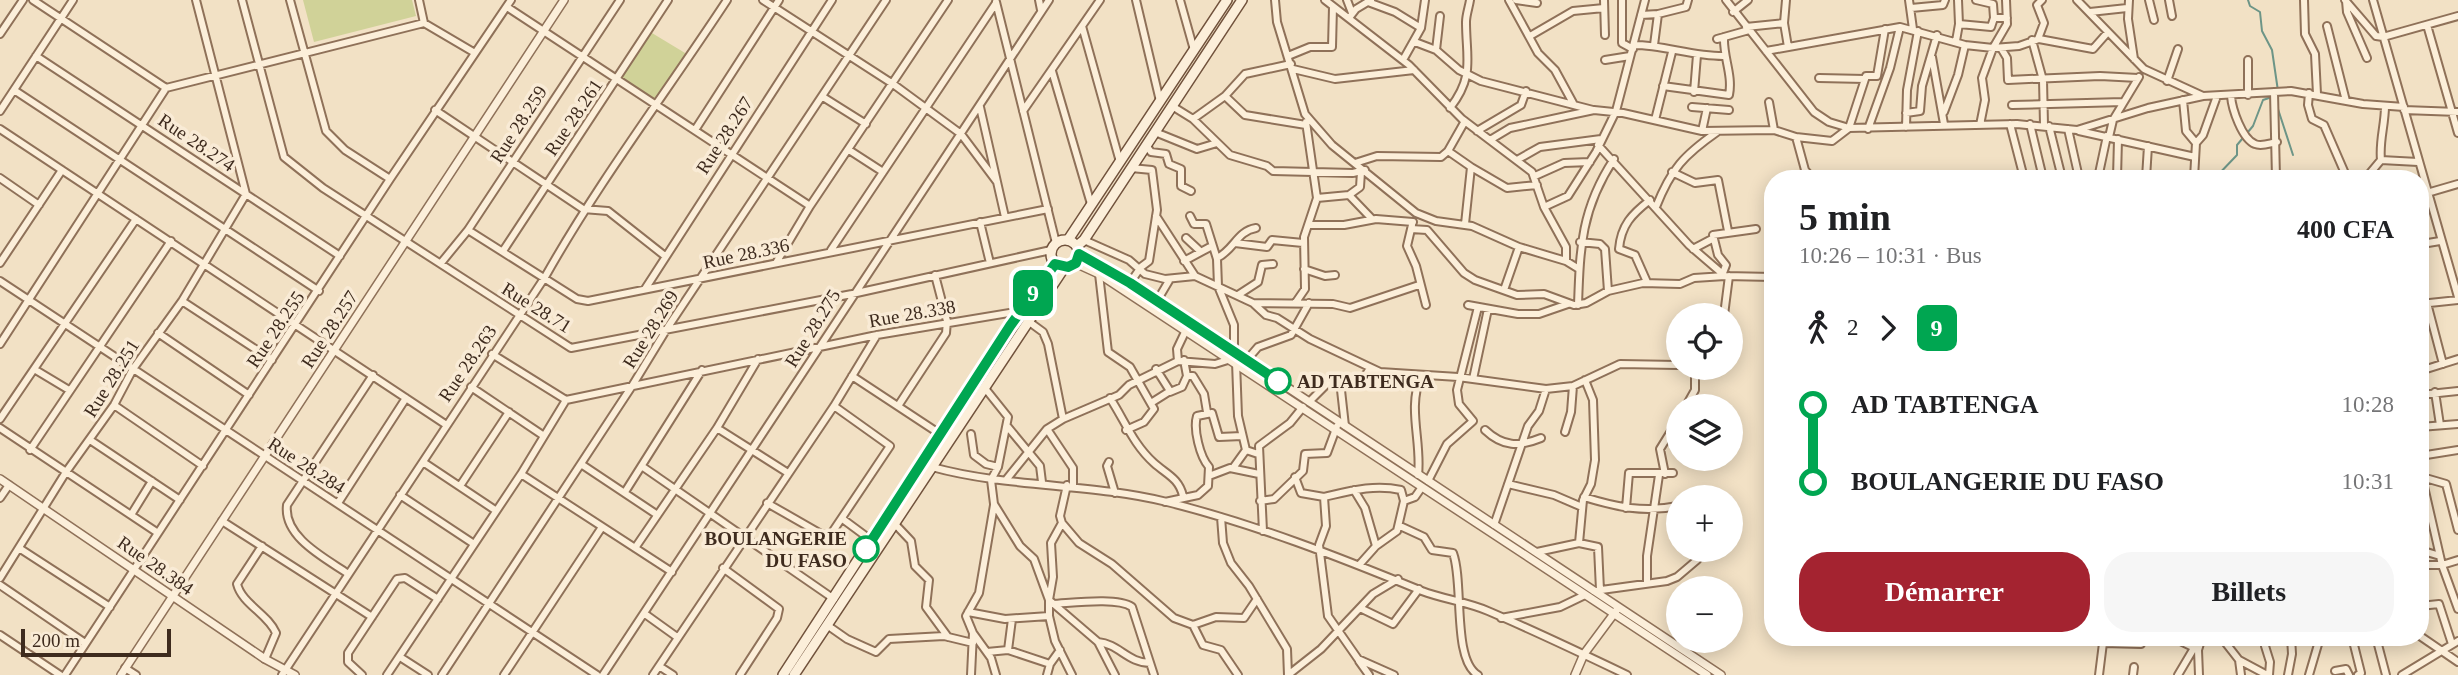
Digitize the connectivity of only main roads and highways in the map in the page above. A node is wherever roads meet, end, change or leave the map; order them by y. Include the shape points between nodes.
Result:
1 (1242, 0) edge
2 (1226, 1) edge
3 (1077, 249) junction
4 (1055, 264) junction
5 (1064, 268) junction
6 (837, 601) junction
7 (783, 675) edge
8 (794, 675) edge

1 - 3 main road via 1148,149
2 - 3 main road via 1092,205
3 - 4 main road via 1054,246
3 - 5 main road
4 - 5 main road
4 - 6 main road via 940,434
5 - 6 main road
6 - 7 main road
6 - 8 main road

